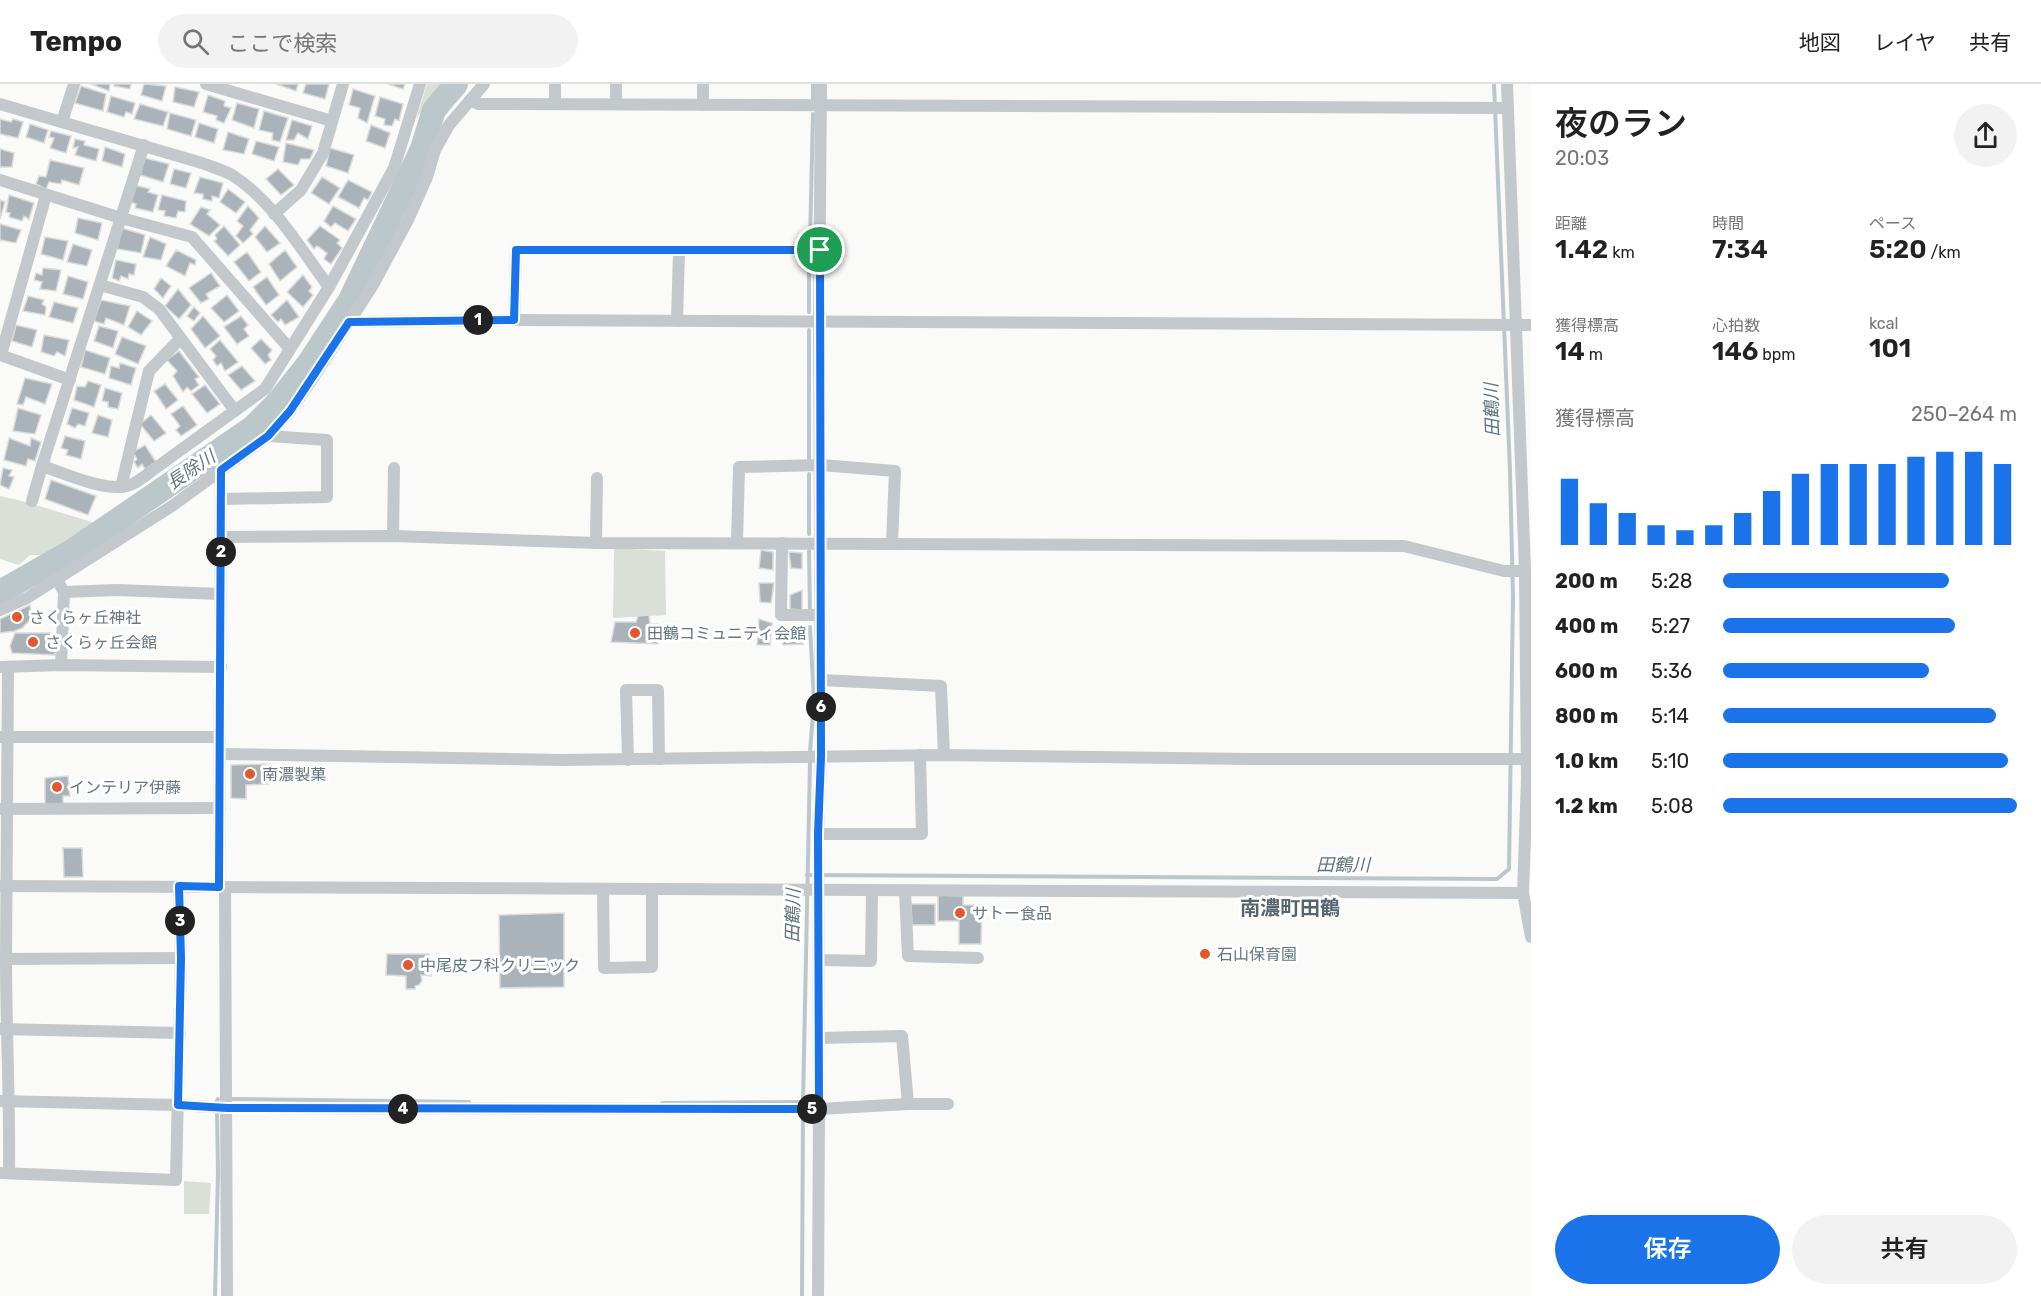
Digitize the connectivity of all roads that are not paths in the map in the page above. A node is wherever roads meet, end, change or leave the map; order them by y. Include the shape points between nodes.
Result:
1 (74, 84) edge
2 (207, 84) edge
3 (343, 84) edge
4 (420, 84) edge
5 (484, 84) edge
6 (555, 84) edge
7 (616, 84) edge
8 (703, 84) edge
9 (821, 84) edge
10 (1507, 84) edge
11 (470, 100) junction
12 (616, 103) junction
13 (0, 104) edge
14 (555, 104) junction
15 (703, 105) junction
16 (820, 106) junction
17 (1507, 108) junction
18 (332, 121) junction
19 (62, 122) junction
20 (144, 145) junction
21 (0, 180) edge
22 (46, 195) junction
23 (274, 214) junction
24 (121, 218) junction
25 (820, 250) junction
26 (679, 251) junction
27 (100, 285) junction
28 (329, 287) junction
29 (514, 320) junction
30 (677, 321) junction
31 (349, 322) junction
32 (819, 323) junction
33 (1531, 325) edge
34 (1513, 326) junction
35 (180, 339) junction
36 (289, 348) junction
37 (1, 355) edge
38 (70, 380) junction
39 (236, 411) junction
40 (268, 436) junction
41 (821, 465) junction
42 (42, 466) junction
43 (394, 468) dead end
44 (221, 470) junction
45 (597, 478) dead end
46 (121, 488) junction
47 (221, 499) junction
48 (32, 501) dead end
49 (393, 536) junction
50 (222, 537) junction
51 (596, 543) junction
52 (737, 543) junction
53 (782, 543) junction
54 (820, 543) junction
55 (892, 544) junction
56 (1523, 571) junction
57 (57, 579) junction
58 (64, 592) junction
59 (220, 594) junction
60 (0, 610) edge
61 (820, 615) junction
62 (61, 665) junction
63 (4, 667) edge
64 (221, 667) junction
65 (821, 680) junction
66 (4, 737) edge
67 (220, 737) junction
68 (221, 754) junction
69 (920, 755) junction
70 (944, 755) junction
71 (821, 757) junction
72 (659, 759) junction
73 (1524, 759) junction
74 (628, 760) junction
75 (220, 808) junction
76 (4, 809) edge
77 (818, 834) junction
78 (3, 886) edge
79 (179, 886) junction
80 (222, 887) junction
81 (603, 889) junction
82 (817, 889) junction
83 (652, 890) junction
84 (872, 891) junction
85 (905, 892) junction
86 (1523, 893) junction
87 (1531, 937) edge
88 (181, 958) junction
89 (978, 958) dead end
90 (3, 959) edge
91 (819, 960) junction
92 (3, 1029) edge
93 (180, 1033) junction
94 (819, 1038) junction
95 (5, 1101) edge
96 (908, 1104) junction
97 (948, 1104) dead end
98 (178, 1105) junction
99 (227, 1108) junction
100 (816, 1109) junction
101 (5, 1173) edge
102 (226, 1296) edge
103 (818, 1296) edge

1 - 19 street
2 - 18 street
3 - 18 street
4 - 28 street via 394,168
5 - 11 street
6 - 14 street
7 - 12 street
8 - 15 street
9 - 16 street
10 - 17 street
11 - 14 street via 478,104
11 - 31 street via 449,125 408,220
12 - 14 street
12 - 15 street
13 - 19 street
15 - 16 street
16 - 17 street
16 - 25 street
17 - 34 street
18 - 23 street via 323,153 301,190
19 - 20 street
20 - 23 street via 230,174 250,188
20 - 24 street
21 - 22 street
22 - 24 street
22 - 37 street
23 - 28 street
24 - 27 street
24 - 36 street via 192,237
25 - 26 street
25 - 32 street
26 - 29 street via 516,250
26 - 30 street
27 - 35 street via 143,297 159,309
27 - 38 street
28 - 36 street
29 - 30 street
29 - 31 street
30 - 32 street
31 - 40 street via 290,411
32 - 34 street
32 - 41 street
33 - 34 street
34 - 56 street
35 - 39 street
35 - 46 street via 149,371
36 - 39 street via 265,389
37 - 38 street
38 - 42 street
39 - 46 street
40 - 44 street
40 - 47 street via 327,440 327,497
41 - 52 street via 739,467
41 - 54 street
41 - 55 street via 895,471
42 - 46 street
42 - 48 street
43 - 49 street
44 - 47 street
44 - 57 street
45 - 51 street
47 - 50 street
49 - 50 street
49 - 51 street
50 - 59 street
51 - 52 street
52 - 53 street
53 - 54 street
53 - 61 street via 781,615
54 - 55 street
54 - 61 street
55 - 56 street via 1404,546 1504,571
56 - 73 street
57 - 58 street
57 - 60 street
58 - 59 street
58 - 62 street
59 - 64 street
61 - 65 street
62 - 63 street
62 - 64 street
63 - 66 street
64 - 67 street
65 - 70 street via 941,686
65 - 71 street
66 - 67 street
66 - 76 street
67 - 68 street
68 - 74 street
68 - 75 street
69 - 70 street
69 - 71 street
69 - 77 street via 922,834
70 - 73 street
71 - 72 street
71 - 77 street
72 - 74 street
72 - 74 street via 658,690 626,690
73 - 86 street
75 - 76 street
75 - 80 street
76 - 78 street
77 - 82 street
78 - 79 street
78 - 90 street
79 - 80 street
79 - 88 street
80 - 81 street
80 - 99 street
81 - 83 street
81 - 83 street via 604,968 652,967
82 - 83 street
82 - 84 street
82 - 91 street
84 - 85 street
84 - 91 street via 872,961
85 - 86 street
85 - 89 street via 908,956
86 - 87 street
88 - 90 street
88 - 93 street
90 - 92 street
91 - 94 street
92 - 93 street
92 - 95 street
93 - 98 street
94 - 96 street via 902,1036
94 - 100 street
95 - 98 street
95 - 101 street
96 - 97 street
96 - 100 street
98 - 99 street
98 - 101 street via 176,1180
99 - 100 street
99 - 102 street
100 - 103 street

